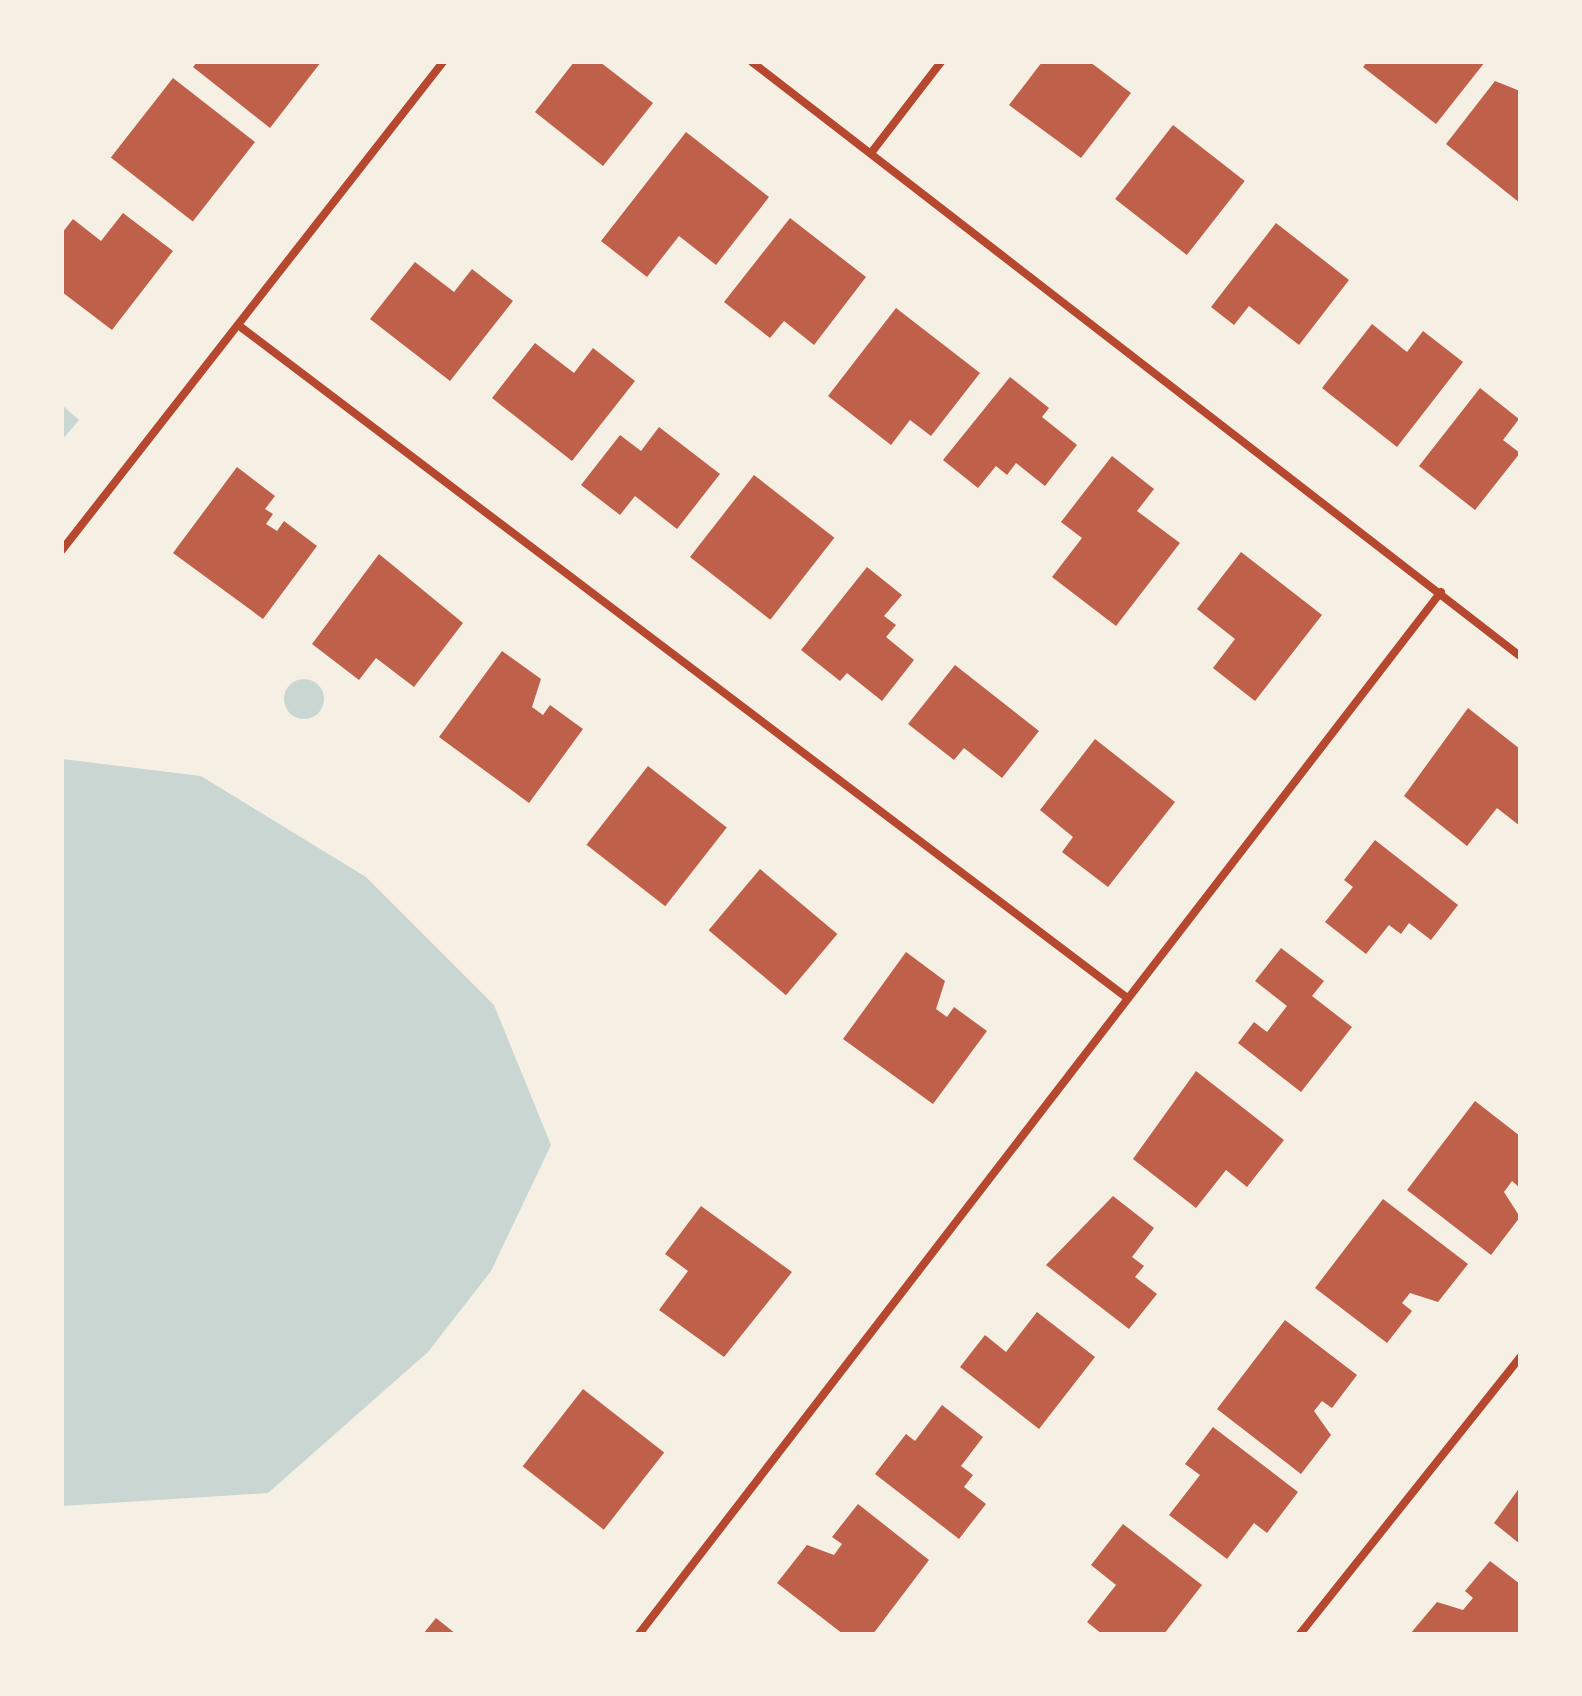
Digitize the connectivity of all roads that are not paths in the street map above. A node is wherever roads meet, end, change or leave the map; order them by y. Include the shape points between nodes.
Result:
1 (443, 62) edge
2 (752, 62) edge
3 (941, 62) edge
4 (871, 153) junction
5 (242, 328) junction
6 (62, 550) edge
7 (1441, 592) junction
8 (1520, 656) edge
9 (1126, 997) junction
10 (1520, 1357) edge
11 (639, 1634) edge
12 (1300, 1634) edge

1 - 5 street
2 - 4 street
3 - 4 street
4 - 7 street
5 - 6 street
5 - 9 street
7 - 8 street
7 - 9 street
9 - 11 street
10 - 12 street

